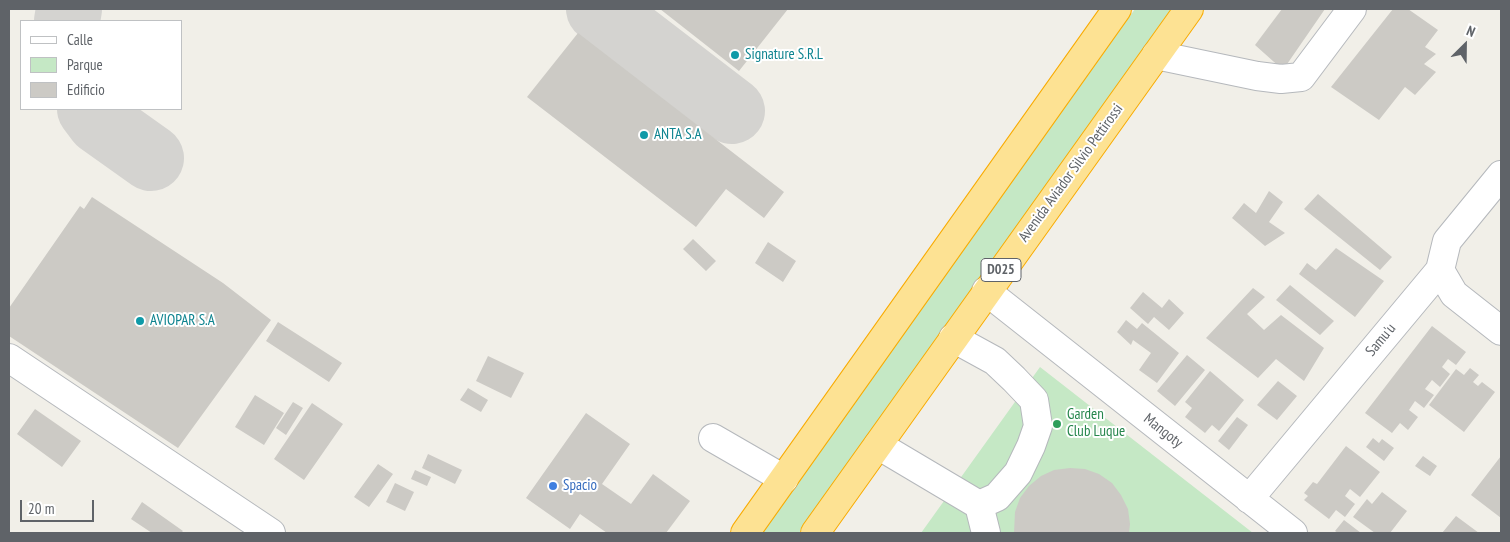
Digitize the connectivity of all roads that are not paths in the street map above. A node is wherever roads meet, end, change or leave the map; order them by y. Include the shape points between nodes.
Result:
1 (1117, 9) edge
2 (1188, 9) edge
3 (1352, 9) edge
4 (1156, 55) junction
5 (1501, 175) edge
6 (1440, 270) junction
7 (986, 291) junction
8 (1501, 332) edge
9 (953, 338) junction
10 (9, 358) edge
11 (715, 437) dead end
12 (878, 445) junction
13 (784, 478) junction
14 (1249, 499) junction
15 (979, 505) junction
16 (271, 533) edge
17 (745, 533) edge
18 (815, 533) edge
19 (986, 533) edge
20 (1293, 533) edge

1 - 13 highway
2 - 4 highway, Avenida Aviador Silvio Pettirossi / D025
3 - 4 street via 1301,77 1281,80
4 - 7 highway, Avenida Aviador Silvio Pettirossi / D025
5 - 6 street, Samu'u via 1447,241
6 - 8 street via 1454,294
6 - 14 street, Samu'u
7 - 9 highway, Avenida Aviador Silvio Pettirossi / D025
7 - 14 street, Mangoty
9 - 12 highway, Avenida Aviador Silvio Pettirossi / D025
9 - 15 street via 995,361 1034,400 1038,426 1018,472 997,497
10 - 16 street
11 - 13 street
12 - 15 street
12 - 18 highway, Avenida Aviador Silvio Pettirossi / D025
13 - 17 highway
14 - 20 street, Mangoty
15 - 19 street

